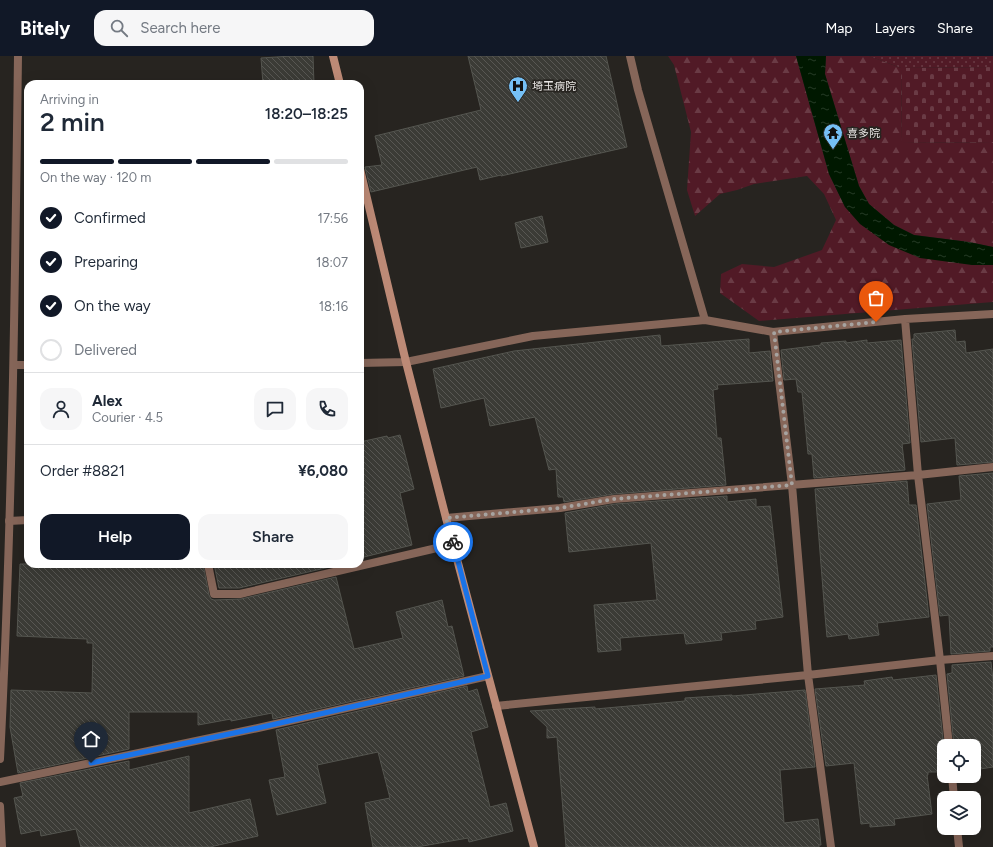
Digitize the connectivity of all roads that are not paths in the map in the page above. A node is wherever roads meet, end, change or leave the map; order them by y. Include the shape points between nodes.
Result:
1 (18, 56) edge
2 (333, 56) edge
3 (630, 56) edge
4 (339, 80) edge
5 (364, 187) edge
6 (993, 314) edge
7 (905, 319) junction
8 (705, 320) junction
9 (774, 332) junction
10 (406, 362) junction
11 (364, 363) edge
12 (14, 365) junction
13 (24, 365) edge
14 (993, 467) edge
15 (918, 475) junction
16 (792, 485) junction
17 (446, 518) junction
18 (9, 520) junction
19 (24, 520) edge
20 (454, 544) junction
21 (364, 565) edge
22 (209, 568) edge
23 (351, 568) edge
24 (3, 640) edge
25 (993, 656) edge
26 (940, 660) junction
27 (808, 675) junction
28 (488, 676) junction
29 (496, 706) junction
30 (948, 739) edge
31 (0, 759) edge
32 (0, 782) edge
33 (0, 806) edge
34 (958, 835) edge
35 (2, 847) edge
36 (534, 847) edge
37 (831, 847) edge
38 (959, 847) edge

1 - 12 street
2 - 4 street
3 - 8 street
5 - 10 street
6 - 7 street
7 - 9 street
7 - 15 street
8 - 9 street
8 - 10 street via 533,336
9 - 16 street
10 - 11 street
10 - 17 street
12 - 13 street
12 - 18 street
14 - 15 street
15 - 16 street
15 - 26 street
16 - 17 street via 614,499 560,508
16 - 27 street
17 - 20 street
18 - 19 street
18 - 24 street
20 - 21 street
20 - 28 street
22 - 23 street via 214,594 240,594
24 - 31 street
25 - 26 street
26 - 27 street
26 - 30 street
27 - 29 street
27 - 37 street
28 - 29 street
28 - 32 street
29 - 36 street
33 - 35 street
34 - 38 street

